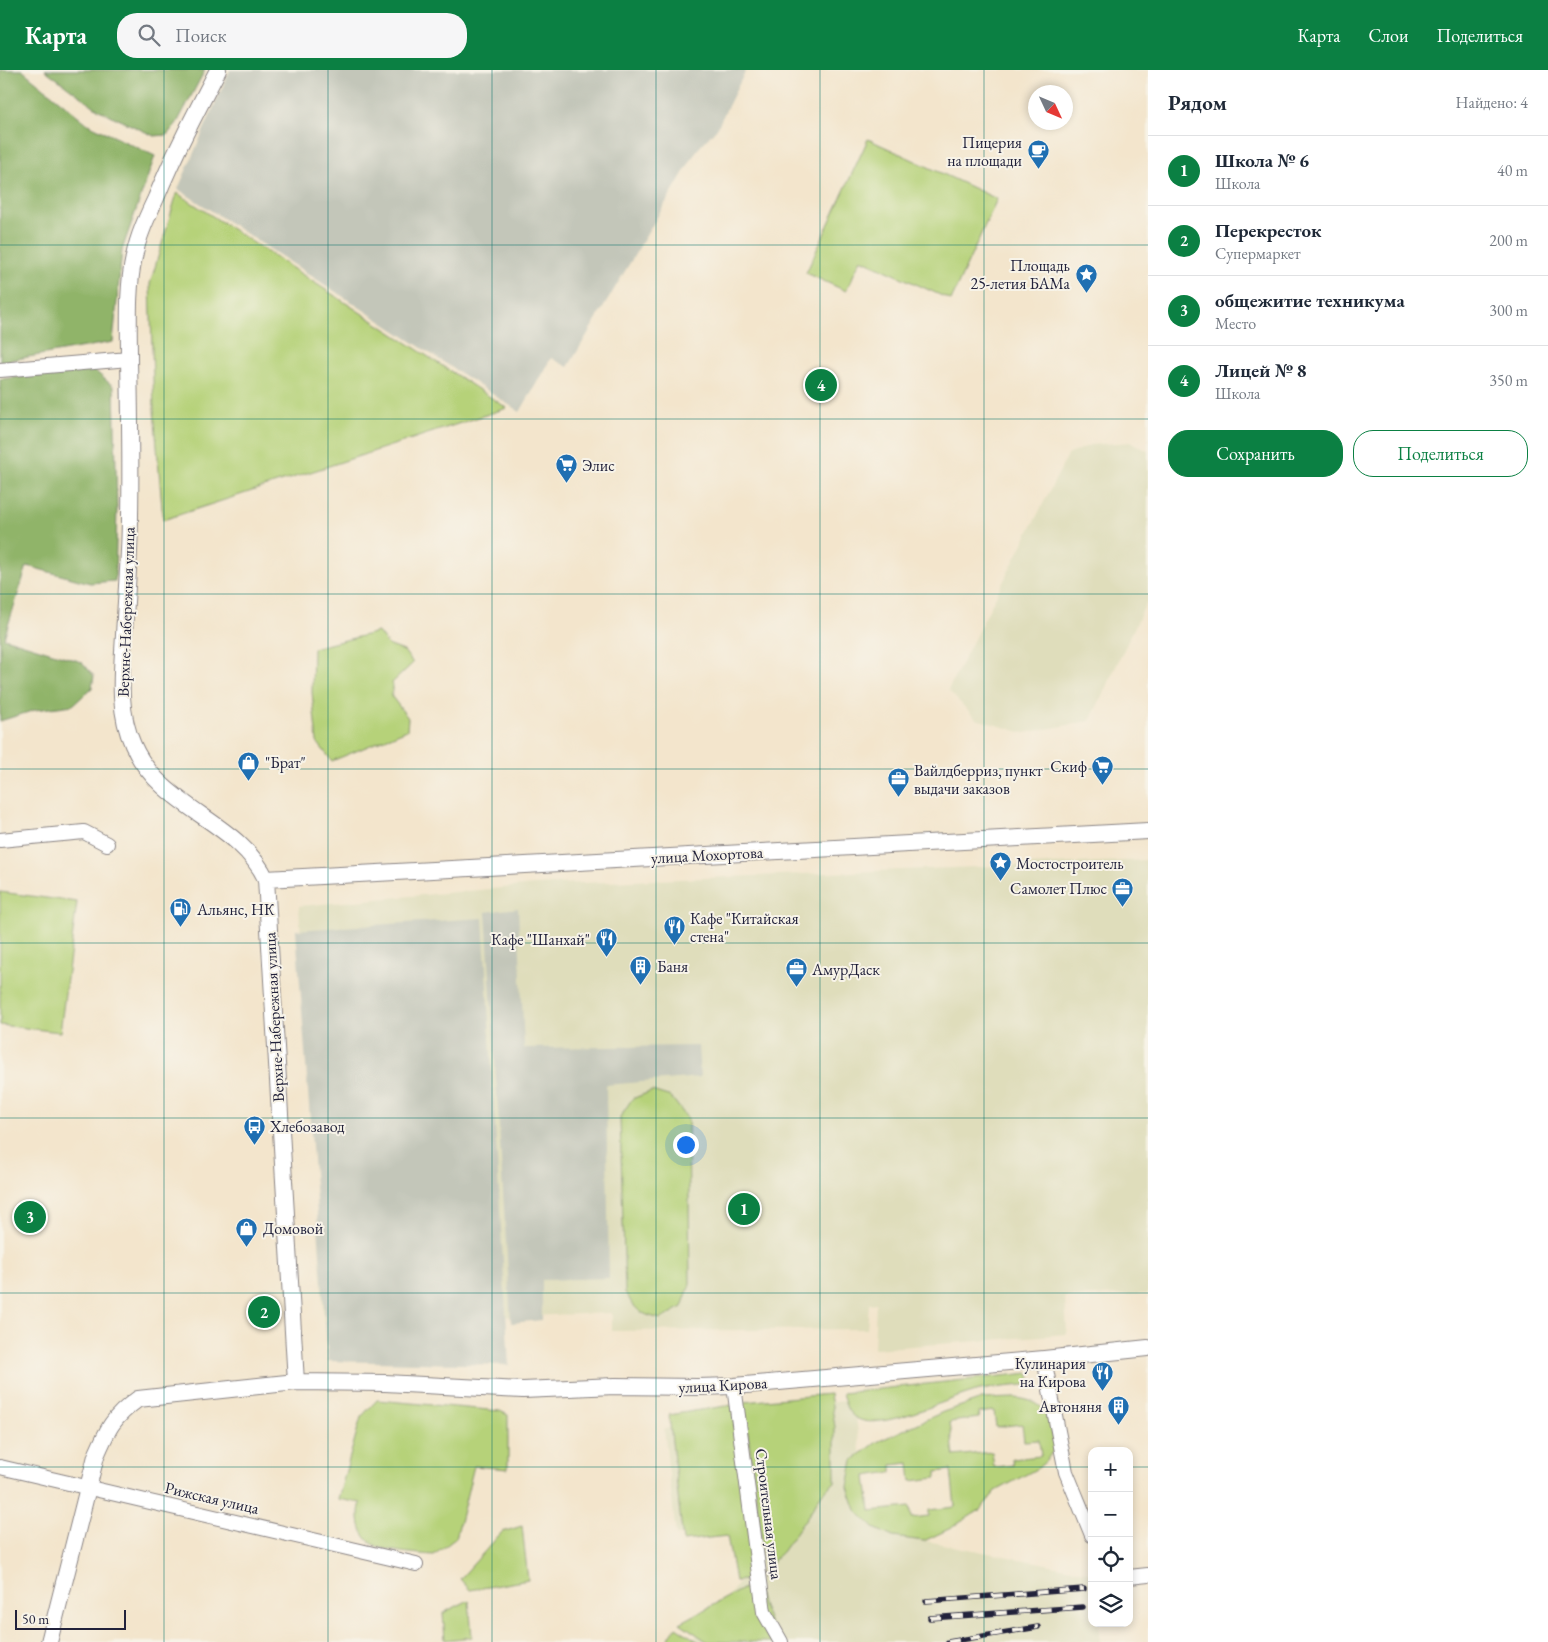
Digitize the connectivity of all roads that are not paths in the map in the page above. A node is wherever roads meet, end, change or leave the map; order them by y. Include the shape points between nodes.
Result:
1 (218, 70) edge
2 (129, 359) junction
3 (0, 370) edge
4 (1148, 831) edge
5 (0, 840) edge
6 (107, 844) dead end
7 (266, 879) junction
8 (1148, 1348) edge
9 (1044, 1359) junction
10 (296, 1382) junction
11 (734, 1386) junction
12 (0, 1467) edge
13 (88, 1487) junction
14 (1088, 1525) edge
15 (416, 1564) dead end
16 (1148, 1574) edge
17 (1133, 1576) edge
18 (49, 1642) edge
19 (782, 1642) edge

1 - 2 street, Верхне-Набережная улица via 176,150 133,257
2 - 3 street
2 - 7 street, Верхне-Набережная улица via 130,517 121,690 125,724 147,770 187,807 245,848
4 - 7 street, улица Мохортова
5 - 6 street via 84,832
7 - 10 street, Верхне-Набережная улица
8 - 9 street, улица Кирова
9 - 11 street, улица Кирова
9 - 14 street via 1066,1472
10 - 11 street, улица Кирова via 523,1390
10 - 13 street, улица Кирова via 138,1398 120,1412 106,1432
11 - 19 street, Строительная улица via 764,1612
12 - 13 street, Рижская улица
13 - 15 street, Рижская улица
13 - 18 street, улица Кирова
16 - 17 street

